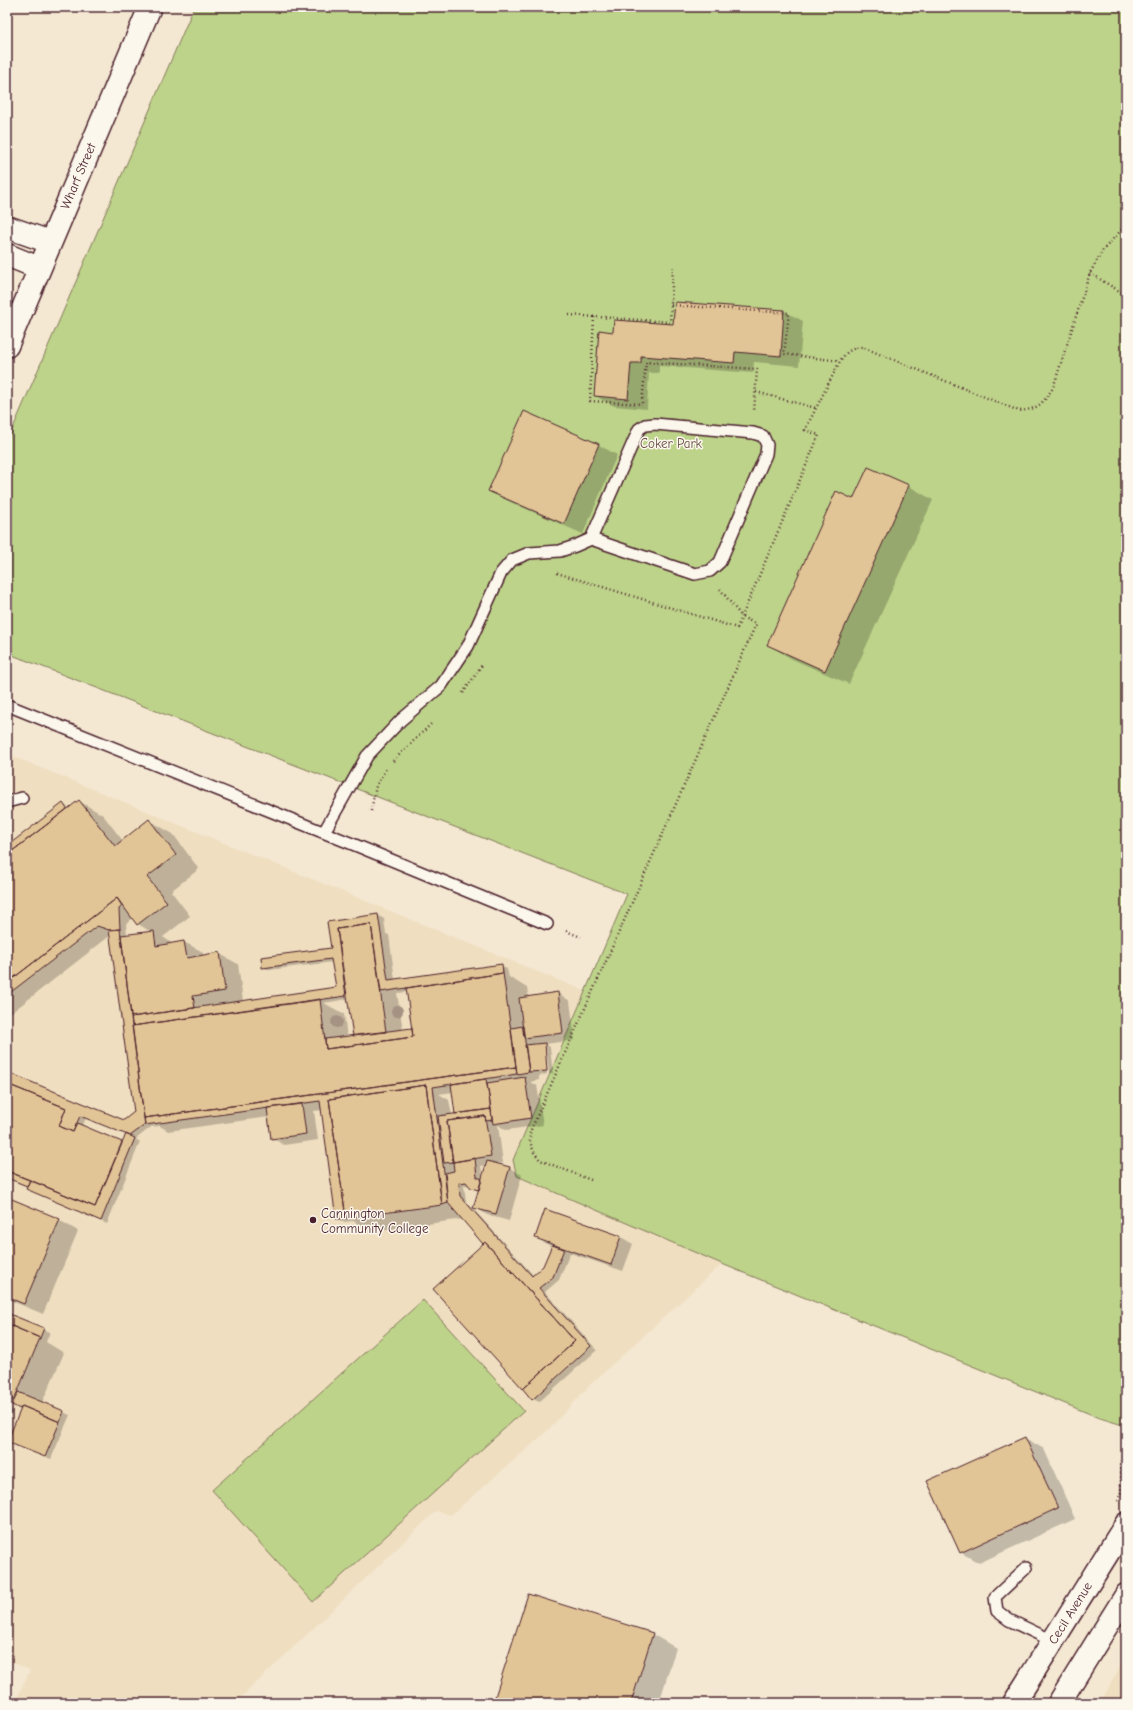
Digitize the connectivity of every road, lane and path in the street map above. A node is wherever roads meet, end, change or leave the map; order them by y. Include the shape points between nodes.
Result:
1 (150, 7) edge
2 (7, 227) edge
3 (50, 242) junction
4 (7, 255) edge
5 (673, 267) dead end
6 (39, 268) junction
7 (1090, 273) dead end
8 (1126, 294) edge
9 (672, 305) junction
10 (569, 315) dead end
11 (594, 317) junction
12 (7, 346) edge
13 (840, 361) dead end
14 (756, 392) junction
15 (642, 403) junction
16 (816, 408) dead end
17 (645, 425) junction
18 (753, 433) junction
19 (591, 539) junction
20 (710, 571) junction
21 (7, 705) edge
22 (22, 798) dead end
23 (7, 802) edge
24 (324, 832) junction
25 (547, 924) dead end
26 (591, 1180) dead end
27 (1126, 1524) edge
28 (1026, 1568) dead end
29 (1126, 1595) edge
30 (1052, 1641) junction
31 (1014, 1703) edge
32 (1059, 1703) edge

1 - 3 main road, Wharf Street
2 - 3 main road
3 - 6 main road, Wharf Street
4 - 6 main road
5 - 9 path
6 - 12 main road, Wharf Street
7 - 8 path via 1114,286 1122,294
9 - 11 path via 670,322
9 - 13 path via 789,313 784,354
10 - 11 path
11 - 15 path via 590,401
14 - 15 path via 757,369 646,362
14 - 16 path
14 - 18 path
15 - 17 path
17 - 18 lane
17 - 19 lane via 635,436
18 - 20 lane via 763,436 767,445 766,454 720,562
19 - 20 lane via 695,574
19 - 24 lane via 560,551 529,553 512,560 501,573 468,646 441,686 401,720 367,756
20 - 26 path via 722,592 742,617 756,624 530,1132 530,1142 540,1160
21 - 24 lane
22 - 23 lane
24 - 25 lane
27 - 30 main road, Cecil Avenue
28 - 30 lane via 995,1597 997,1611 1009,1620
29 - 32 main road
30 - 31 main road, Cecil Avenue

